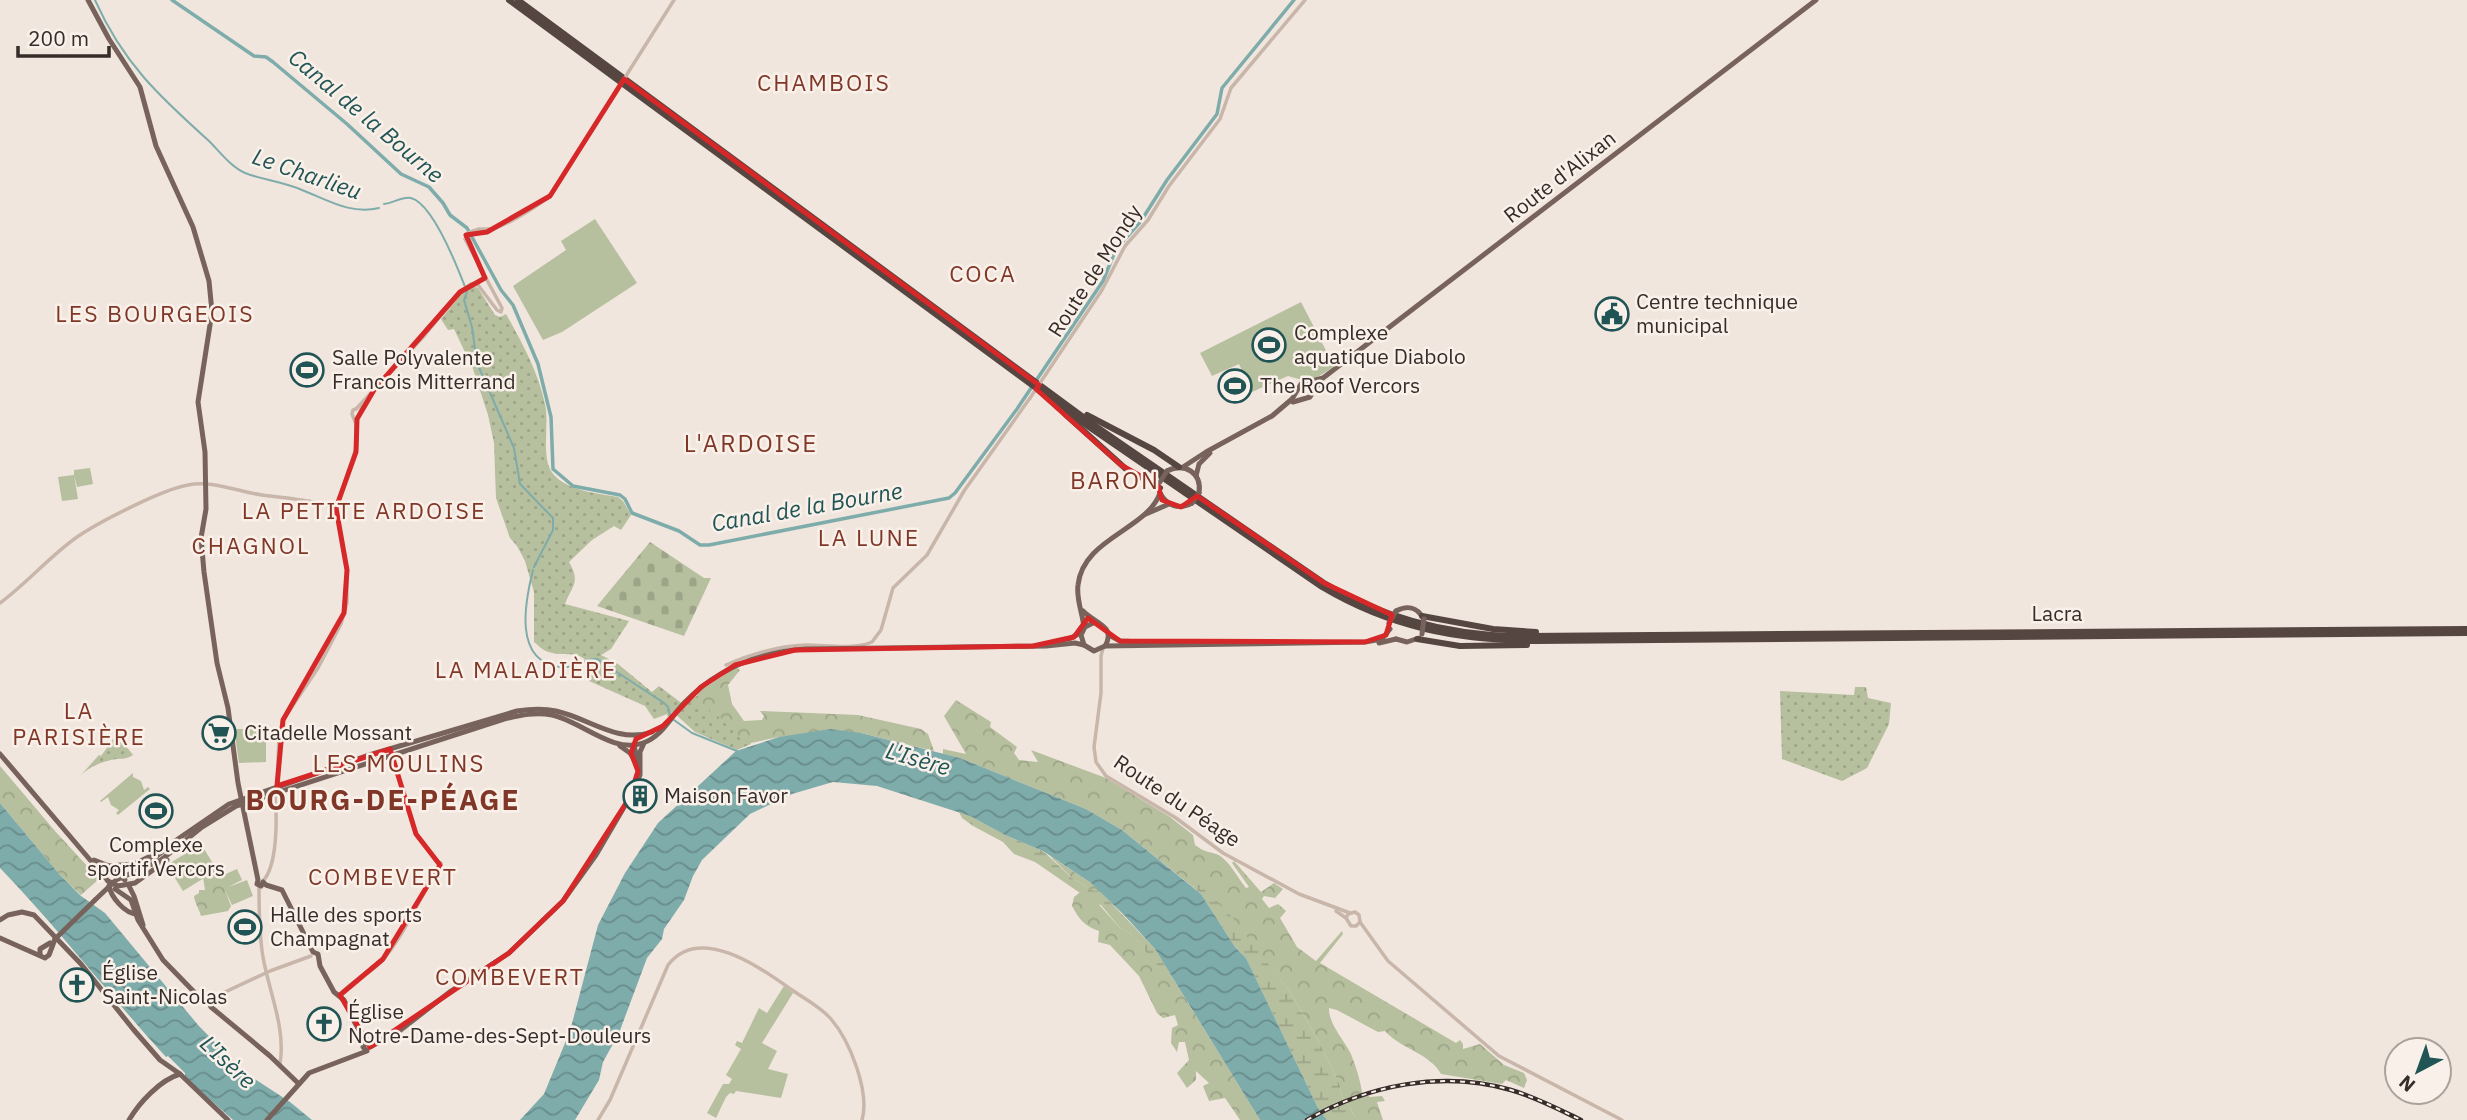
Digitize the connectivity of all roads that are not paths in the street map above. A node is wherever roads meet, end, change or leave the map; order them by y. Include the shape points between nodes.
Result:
1 (88, 0) edge
2 (509, 0) edge
3 (517, 0) edge
4 (674, 0) edge
5 (1305, 0) edge
6 (1816, 0) edge
7 (1323, 378) junction
8 (1026, 381) junction
9 (1309, 384) junction
10 (1314, 390) junction
11 (1298, 392) junction
12 (1055, 396) junction
13 (1303, 398) junction
14 (1181, 467) junction
15 (1196, 476) junction
16 (206, 485) junction
17 (1160, 487) junction
18 (1169, 504) junction
19 (336, 508) junction
20 (1138, 519) junction
21 (0, 603) edge
22 (1081, 609) junction
23 (1423, 617) junction
24 (1095, 622) junction
25 (1389, 626) junction
26 (1083, 630) junction
27 (2467, 631) edge
28 (1109, 635) junction
29 (1647, 635) junction
30 (1420, 637) junction
31 (1396, 639) junction
32 (1611, 640) junction
33 (1320, 644) junction
34 (1084, 645) junction
35 (1173, 645) junction
36 (1032, 646) junction
37 (1104, 648) junction
38 (1091, 650) junction
39 (726, 664) dead end
40 (1101, 664) junction
41 (669, 720) junction
42 (652, 732) junction
43 (615, 742) junction
44 (644, 743) junction
45 (634, 745) junction
46 (391, 752) junction
47 (0, 754) edge
48 (638, 765) junction
49 (636, 783) junction
50 (276, 789) junction
51 (242, 801) junction
52 (170, 845) junction
53 (182, 845) junction
54 (89, 856) junction
55 (109, 866) junction
56 (133, 872) junction
57 (139, 880) junction
58 (127, 883) junction
59 (261, 883) junction
60 (110, 885) junction
61 (100, 894) junction
62 (134, 896) junction
63 (1332, 908) junction
64 (138, 913) junction
65 (1350, 913) junction
66 (1346, 918) junction
67 (0, 920) edge
68 (1360, 922) junction
69 (1356, 926) junction
70 (1371, 937) junction
71 (0, 938) edge
72 (315, 958) junction
73 (267, 974) junction
74 (338, 995) junction
75 (208, 1000) junction
76 (367, 1047) junction
77 (280, 1065) junction
78 (176, 1073) junction
79 (299, 1084) junction
80 (129, 1120) edge
81 (228, 1120) edge
82 (267, 1120) edge
83 (598, 1120) edge
84 (862, 1120) edge
85 (1622, 1120) edge

1 - 16 main road via 140,87 156,146 193,227 209,281 212,312 198,402
2 - 8 highway
3 - 12 highway
4 - 19 street, bridge via 553,193 535,207 465,239 502,312 478,285 468,285 374,390 357,414 356,452
5 - 39 street, Route de Mondy, bridge via 1231,88 1220,119 1125,246 1102,290 964,491 929,552 893,588 881,630 870,644 786,646
6 - 7 main road, Route d'Alixan
7 - 9 main road, Route d'Alixan
7 - 10 main road, Route d'Alixan
8 - 17 highway via 1126,469
8 - 32 highway via 1296,571 1362,608 1404,625 1465,638
9 - 10 main road
9 - 11 main road, Route d'Alixan via 1300,386
10 - 13 main road, Route d'Alixan
11 - 13 main road
11 - 14 main road, Route d'Alixan via 1263,422
12 - 14 highway
12 - 29 highway via 1314,577 1384,612 1479,634
13 - 15 main road, Route d'Alixan via 1210,453 1199,464
14 - 15 main road
14 - 17 main road, bridge via 1167,471
15 - 18 main road, bridge via 1199,493 1192,503 1181,507
16 - 19 street
16 - 21 street via 166,492 82,533
16 - 51 main road via 201,538 204,572
17 - 18 main road
17 - 20 main road via 1155,503
18 - 20 main road
19 - 50 street via 347,570 345,613 318,668 283,720
20 - 22 main road via 1086,562 1078,588
22 - 24 main road
22 - 26 main road
23 - 25 main road, bridge via 1410,607 1396,611
23 - 29 highway via 1507,631
23 - 30 main road, bridge
24 - 26 main road
24 - 28 main road
25 - 31 main road
25 - 33 main road via 1386,635 1377,640
26 - 34 main road
26 - 36 main road via 1071,638
27 - 29 highway, Lacra
27 - 32 highway
28 - 35 main road via 1120,641
28 - 37 main road
30 - 31 main road via 1405,642
30 - 32 highway via 1483,647
31 - 33 main road
33 - 35 main road
34 - 36 main road
34 - 38 main road
35 - 37 main road
36 - 41 main road via 778,652 728,668 701,687
37 - 38 main road
37 - 40 street, Route du Péage
38 - 40 street
40 - 63 street, Route du Péage via 1094,747 1096,762 1106,776 1223,853
41 - 42 main road
41 - 44 main road via 658,735
42 - 45 main road
42 - 46 main road via 622,735 538,708
43 - 45 main road
43 - 46 main road via 563,718 534,713
43 - 48 main road
44 - 45 main road
44 - 49 main road
45 - 48 main road
46 - 50 main road
46 - 74 street via 416,834 438,865 383,959
47 - 54 main road
48 - 49 main road
49 - 76 main road via 620,817 563,901 509,953 403,1028
50 - 51 main road
50 - 59 street via 273,859
51 - 52 main road via 219,809
51 - 53 main road
51 - 59 main road
52 - 55 main road via 134,864
52 - 56 main road
53 - 56 main road
53 - 57 main road
54 - 55 main road
54 - 60 main road
55 - 58 main road, bridge
55 - 60 main road
56 - 60 main road
57 - 58 main road
57 - 62 main road
58 - 60 main road
58 - 62 main road
59 - 72 main road via 282,890
59 - 73 street via 259,923
60 - 61 main road
60 - 61 main road
60 - 64 main road via 131,900
60 - 64 main road via 127,912
61 - 71 main road, bridge via 43,951
62 - 64 main road
63 - 65 street, Route du Péage
63 - 66 street, Route du Péage
64 - 75 main road via 168,965 201,999
65 - 66 street
65 - 68 street via 1357,913
66 - 69 street via 1349,925
67 - 78 main road via 26,912 34,915
68 - 69 street
68 - 70 street
69 - 70 street
70 - 85 street via 1388,961 1499,1056
72 - 73 street
72 - 74 main road
73 - 75 street
73 - 77 street via 282,1052
74 - 76 main road
75 - 77 main road
76 - 79 main road via 356,1056 310,1072
77 - 79 main road
78 - 80 main road
78 - 81 main road
79 - 82 main road
83 - 84 street via 667,968 673,959 712,948 754,965 832,1020 855,1064 864,1101

